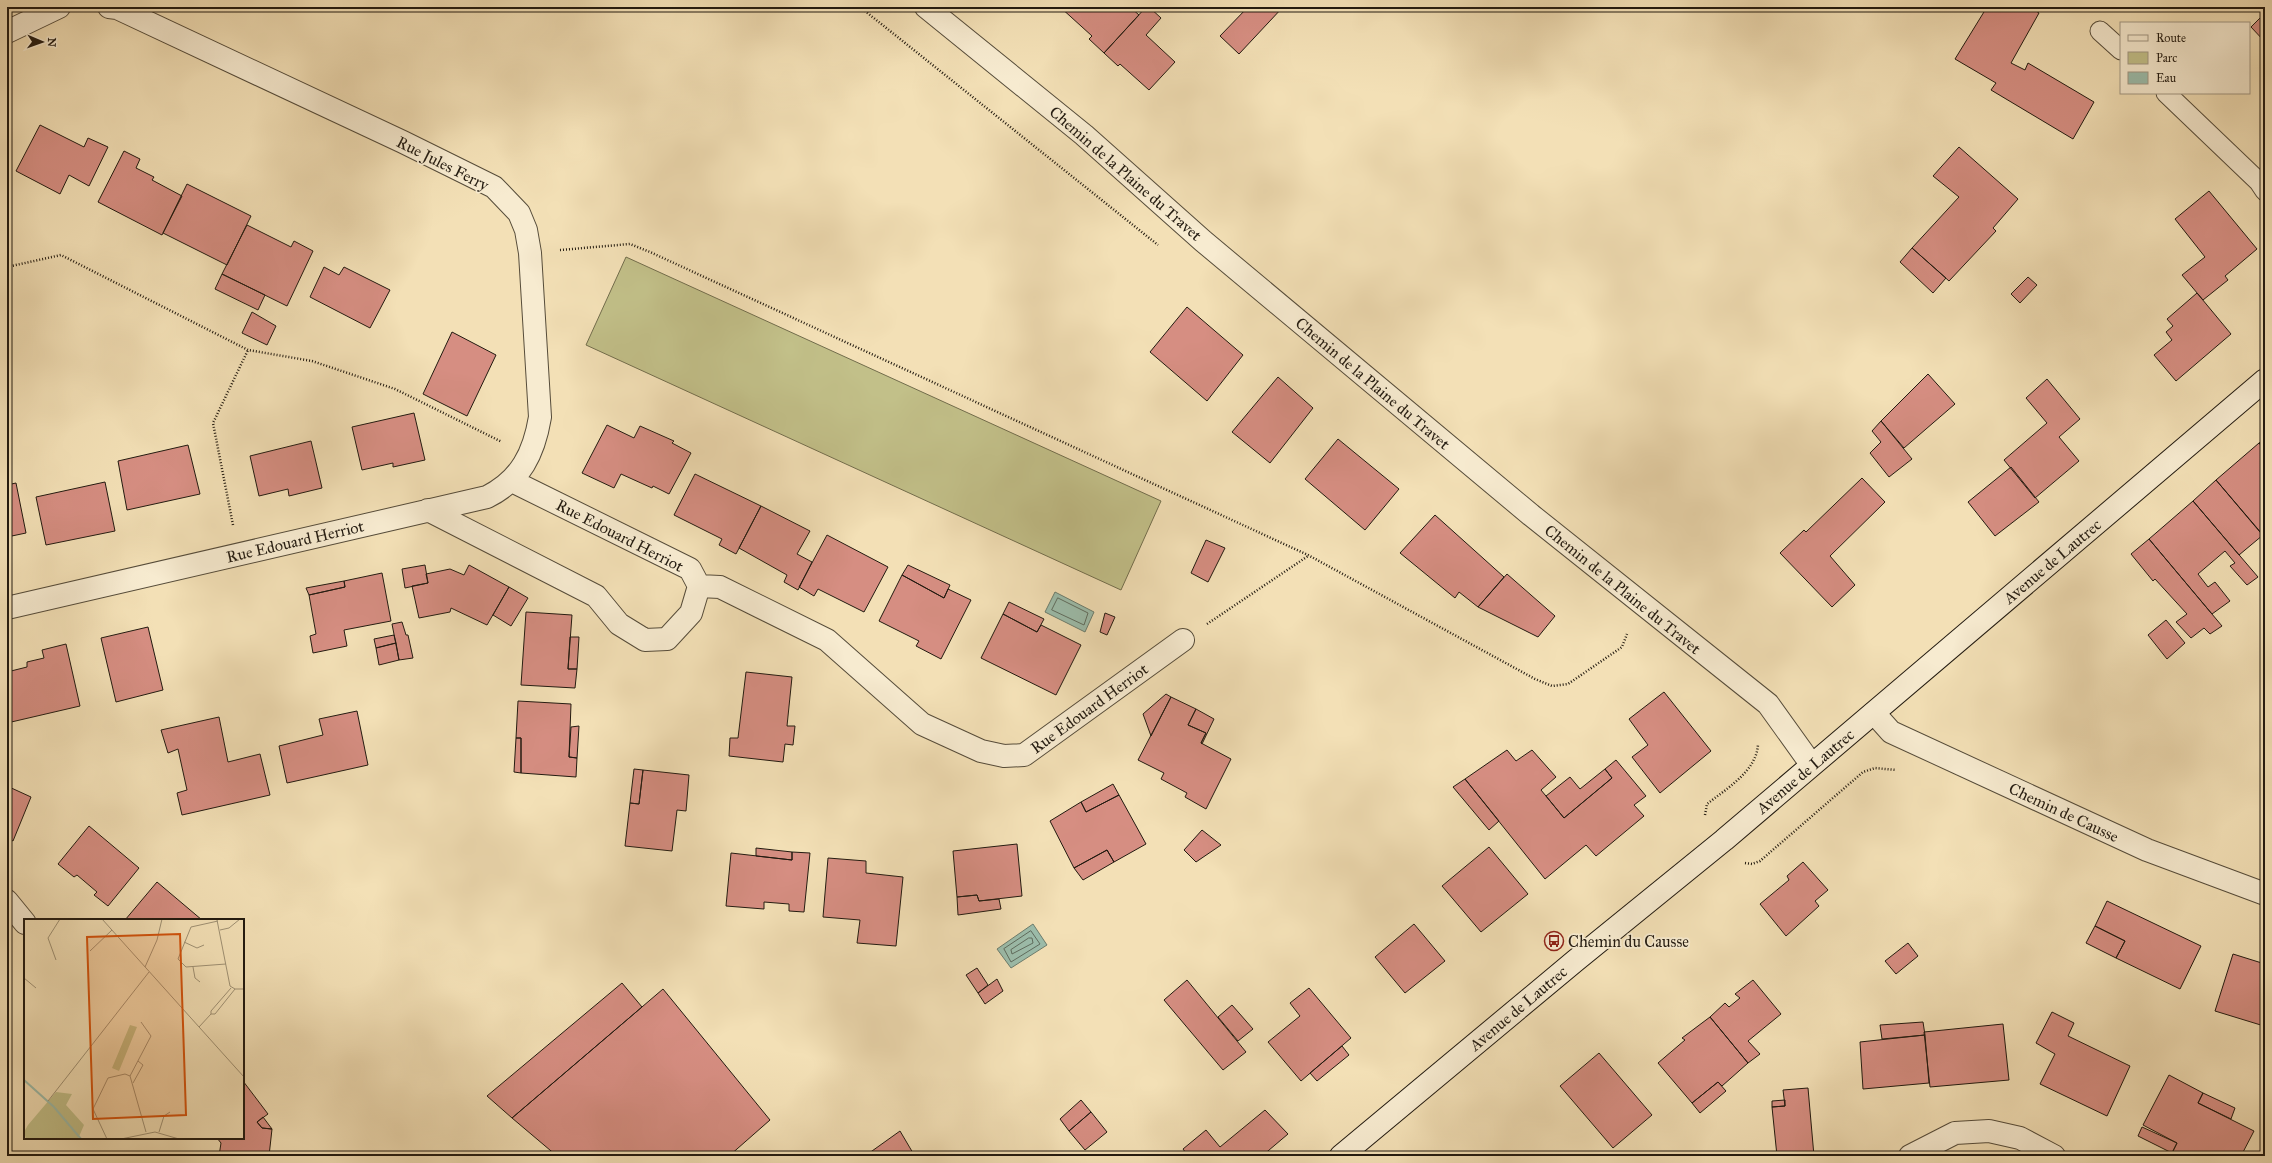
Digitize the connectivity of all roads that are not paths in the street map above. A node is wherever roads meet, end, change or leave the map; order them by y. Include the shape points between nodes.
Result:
1 (59, 7) edge
2 (109, 7) edge
3 (926, 7) edge
4 (2100, 31) dead end
5 (7, 32) edge
6 (2120, 49) edge
7 (2167, 94) edge
8 (2265, 191) edge
9 (2265, 380) edge
10 (512, 481) junction
11 (428, 510) junction
12 (699, 586) junction
13 (7, 608) edge
14 (1183, 640) road end
15 (1874, 713) junction
16 (1811, 764) junction
17 (2265, 894) edge
18 (7, 901) edge
19 (24, 922) edge
20 (1341, 1156) edge
21 (1910, 1156) edge
22 (2054, 1156) edge

1 - 5 street
2 - 10 street, Rue Jules Ferry via 117,8 381,132 494,188 519,213 526,230 530,253 540,417 537,437 530,455
3 - 16 street, Chemin de la Plaine du Travet via 1084,135 1203,241 1537,520 1768,704
4 - 6 lane
7 - 8 lane via 2259,182
9 - 15 street, Avenue de Lautrec
10 - 11 street, Rue Edouard Herriot via 487,497
10 - 12 street, Rue Edouard Herriot via 690,569
11 - 12 street via 596,596 619,624 644,640 667,639 691,613
11 - 13 street, Rue Edouard Herriot
12 - 14 street, Rue Edouard Herriot via 720,587 827,640 922,724 981,750 1004,756 1024,755
15 - 16 street, Avenue de Lautrec
15 - 17 street, Chemin de Causse via 1891,732 2147,850
16 - 20 street, Avenue de Lautrec via 1724,840 1574,960
18 - 19 street
21 - 22 street via 1955,1133 1989,1130 2020,1138

